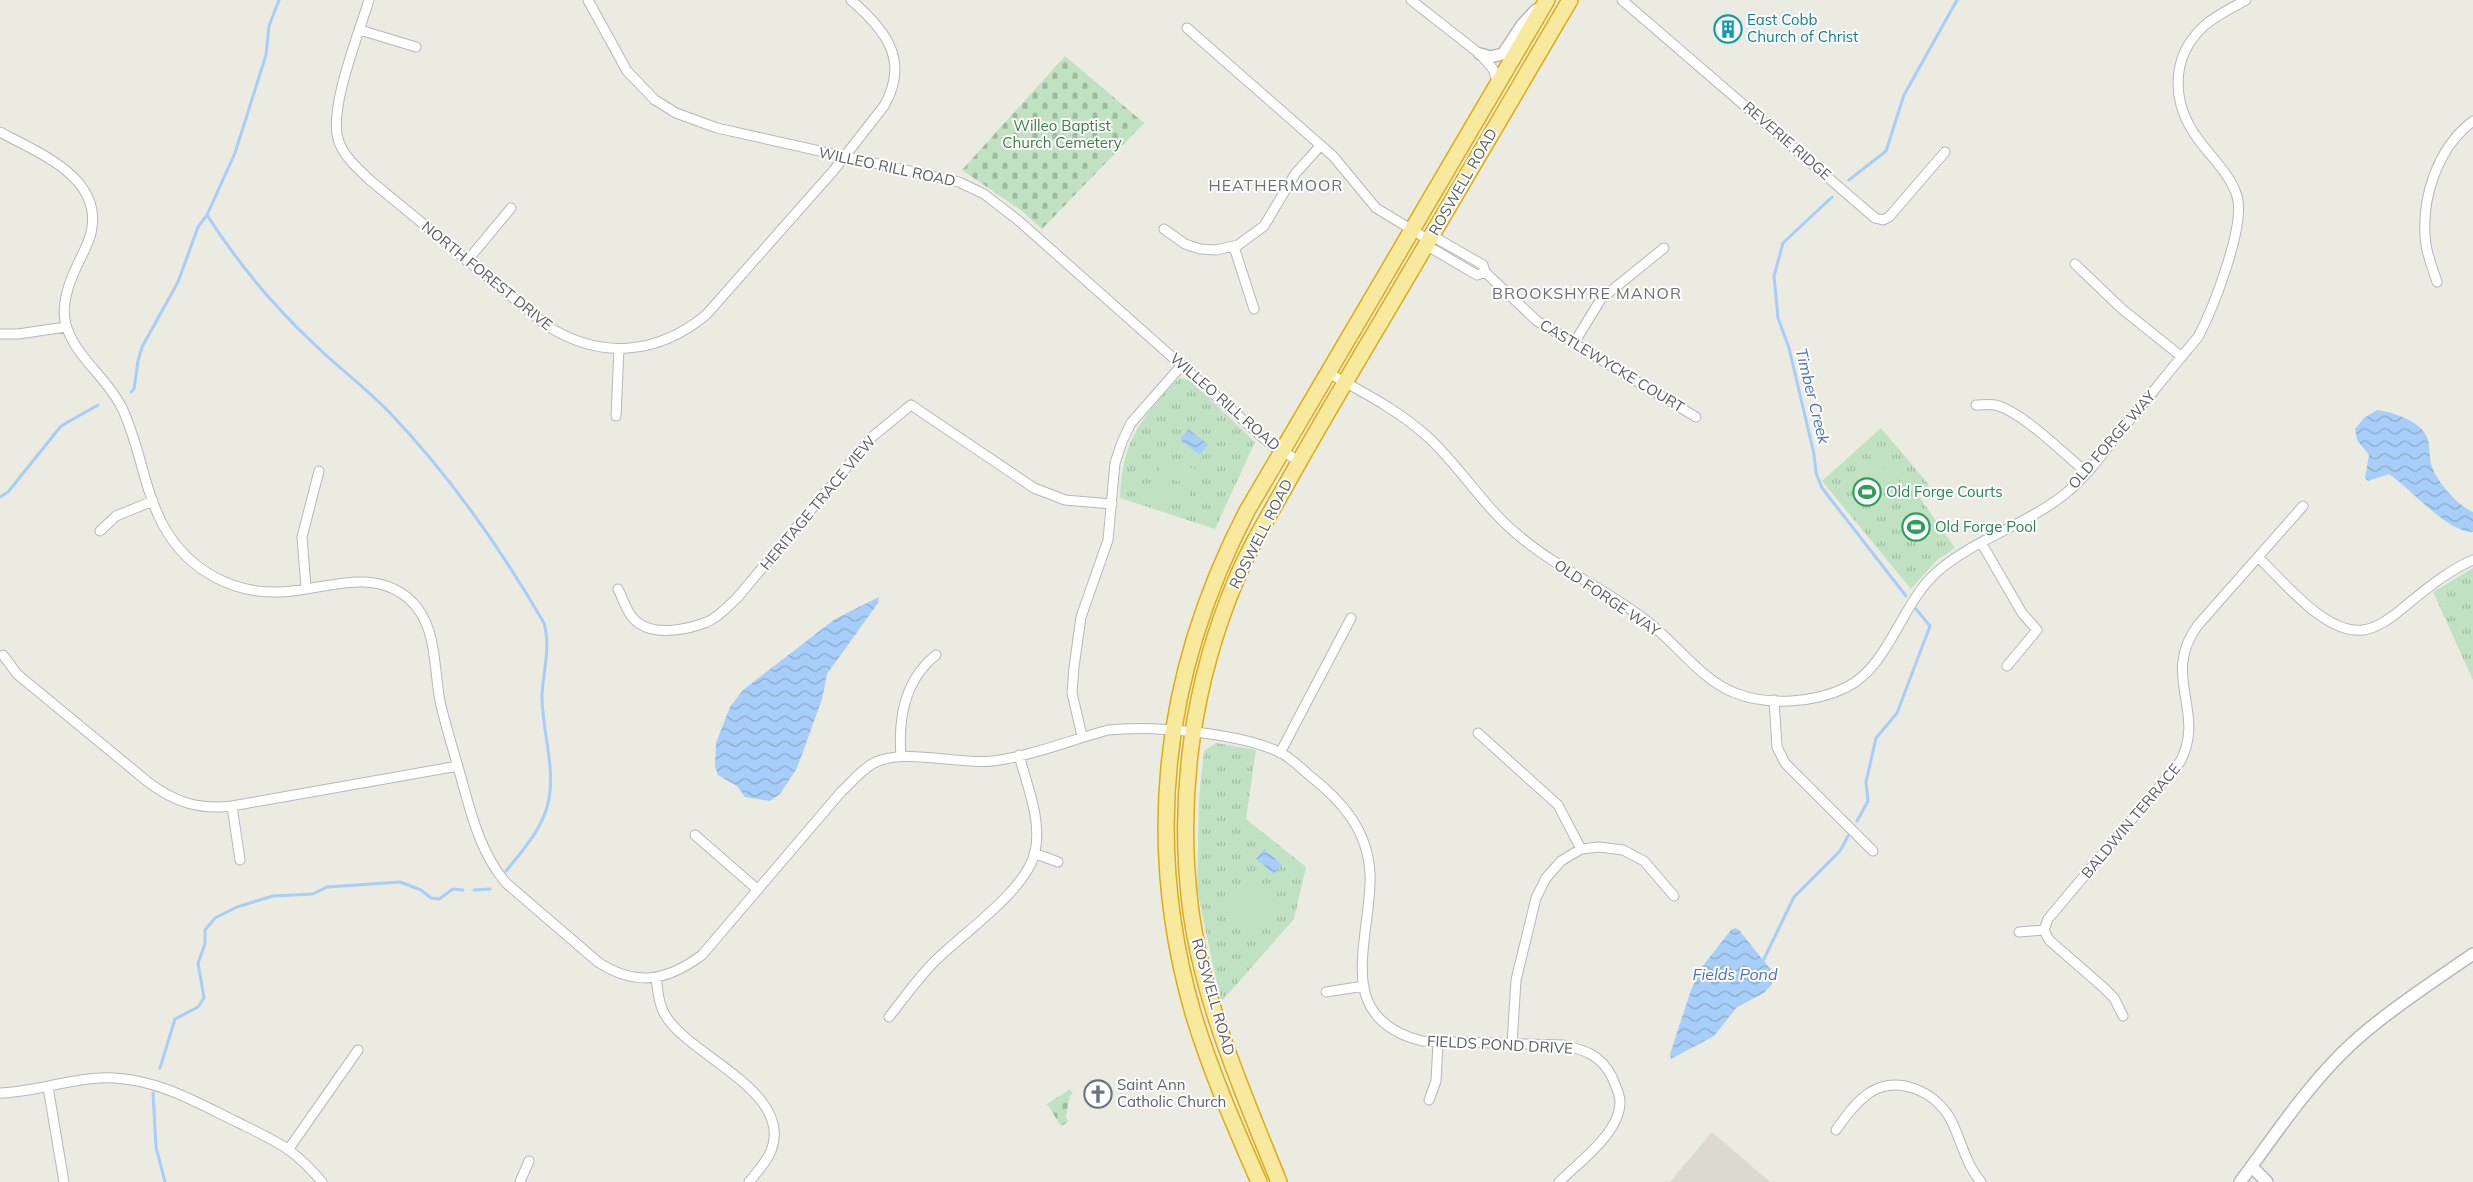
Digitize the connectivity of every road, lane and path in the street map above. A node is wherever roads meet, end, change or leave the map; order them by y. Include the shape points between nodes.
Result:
1 (369, 0) edge
2 (588, 0) edge
3 (851, 0) edge
4 (1412, 0) edge
5 (1546, 0) edge
6 (1570, 0) edge
7 (1622, 0) edge
8 (2246, 0) edge
9 (1422, 3) edge
10 (1187, 28) dead end
11 (360, 30) junction
12 (416, 47) dead end
13 (1480, 54) junction
14 (1498, 84) junction
15 (2473, 120) edge
16 (0, 132) edge
17 (1321, 145) junction
18 (1945, 152) dead end
19 (844, 158) junction
20 (511, 208) dead end
21 (1164, 229) dead end
22 (1411, 231) junction
23 (1429, 240) junction
24 (1234, 247) junction
25 (1664, 248) dead end
26 (467, 261) junction
27 (2075, 264) dead end
28 (2437, 282) dead end
29 (1254, 310) dead end
30 (66, 327) junction
31 (0, 334) edge
32 (1574, 343) junction
33 (619, 348) junction
34 (2182, 357) junction
35 (1182, 365) junction
36 (1328, 373) junction
37 (1346, 382) junction
38 (1976, 405) dead end
39 (616, 416) dead end
40 (1696, 417) dead end
41 (1282, 452) junction
42 (1299, 461) junction
43 (319, 471) dead end
44 (2087, 473) junction
45 (153, 502) junction
46 (1112, 504) junction
47 (2303, 506) dead end
48 (100, 531) dead end
49 (1982, 544) junction
50 (2259, 558) junction
51 (2473, 560) edge
52 (306, 588) junction
53 (618, 589) dead end
54 (1351, 618) dead end
55 (3, 655) dead end
56 (936, 655) dead end
57 (2007, 666) dead end
58 (1774, 700) junction
59 (1173, 730) junction
60 (1478, 732) dead end
61 (1193, 733) junction
62 (1082, 736) junction
63 (1280, 752) junction
64 (1019, 755) junction
65 (901, 756) junction
66 (458, 766) junction
67 (232, 806) junction
68 (695, 835) dead end
69 (1581, 849) junction
70 (1873, 850) dead end
71 (1034, 853) junction
72 (240, 860) dead end
73 (1058, 862) dead end
74 (758, 890) junction
75 (1674, 896) dead end
76 (2044, 930) junction
77 (2019, 932) dead end
78 (2473, 954) edge
79 (656, 978) junction
80 (1364, 986) junction
81 (1326, 992) dead end
82 (2123, 1016) dead end
83 (889, 1017) dead end
84 (1438, 1042) junction
85 (1512, 1044) junction
86 (358, 1050) dead end
87 (48, 1087) junction
88 (0, 1093) edge
89 (1429, 1100) dead end
90 (1836, 1130) dead end
91 (288, 1150) junction
92 (529, 1161) dead end
93 (2252, 1167) junction
94 (64, 1182) edge
95 (322, 1182) edge
96 (520, 1182) edge
97 (749, 1182) edge
98 (1258, 1182) edge
99 (1279, 1182) edge
100 (1559, 1182) edge
101 (1981, 1182) edge
102 (2240, 1182) edge
103 (2267, 1182) edge

1 - 11 street, NORTH FOREST DRIVE
2 - 19 street, WILLEO RILL ROAD via 627,71 667,108 717,128
3 - 19 street, NORTH FOREST DRIVE via 873,19 889,42 895,76 884,106
4 - 9 street
5 - 13 street via 1522,25 1503,54
5 - 14 highway, ROSWELL ROAD
6 - 23 highway, ROSWELL ROAD
7 - 18 street, REVERIE RIDGE via 1875,218 1883,220 1889,217
8 - 34 street, OLD FORGE WAY via 2197,32 2182,59 2178,77 2182,113 2231,182 2237,197 2238,214 2235,235 2209,316
9 - 13 street
10 - 17 street, CASTLEWYCKE COURT
11 - 12 street
11 - 26 street, NORTH FOREST DRIVE via 336,116 342,149 371,181
13 - 14 street via 1494,69
14 - 22 highway, ROSWELL ROAD
15 - 28 street via 2447,145 2431,190 2425,235
16 - 30 street via 66,171 88,194 91,232 66,294
17 - 22 street, CASTLEWYCKE COURT via 1368,200
17 - 24 street via 1295,174 1264,226
19 - 33 street, NORTH FOREST DRIVE via 706,315 670,339 649,346
19 - 35 street, WILLEO RILL ROAD via 952,180 984,194 1019,220
20 - 26 street
21 - 24 street via 1185,244 1200,249
22 - 23 street, CASTLEWYCKE COURT
22 - 36 highway, ROSWELL ROAD
23 - 32 street, CASTLEWYCKE COURT via 1436,238 1483,265 1485,272 1531,316
23 - 37 highway, ROSWELL ROAD
24 - 29 street
25 - 32 street via 1601,299
26 - 33 street, NORTH FOREST DRIVE via 525,310 557,332 588,345
27 - 34 street via 2122,309
30 - 31 street
30 - 45 street via 77,346 111,387 121,406
32 - 40 street, CASTLEWYCKE COURT
33 - 39 street
34 - 44 street, OLD FORGE WAY
35 - 41 street, WILLEO RILL ROAD
35 - 46 street via 1126,432 1114,468
36 - 37 street, OLD FORGE WAY
36 - 41 highway, ROSWELL ROAD
37 - 42 highway, ROSWELL ROAD
37 - 58 street, OLD FORGE WAY via 1392,410 1429,439 1515,533 1548,558 1646,620 1717,683 1738,694
38 - 44 street via 1995,405 2027,423
41 - 42 street, WILLEO RILL ROAD
41 - 59 highway, ROSWELL ROAD via 1239,527 1211,588 1187,662
42 - 61 highway, ROSWELL ROAD via 1236,579 1207,664
43 - 52 street via 302,537
44 - 49 street, OLD FORGE WAY via 2064,495
45 - 48 street via 116,516
45 - 52 street via 163,525 179,548 212,576 233,586 260,591
46 - 53 street, HERITAGE TRACE VIEW via 1065,500 1034,488 911,405 872,437 737,598 718,615 686,628 654,630 640,625 631,616
46 - 62 street via 1108,540 1081,617 1074,667 1072,693
47 - 50 street, BALDWIN TERRACE
49 - 57 street via 2022,613 2037,630
49 - 58 street, OLD FORGE WAY via 1940,569 1923,585 1879,657 1856,681 1824,696
50 - 51 street via 2319,615 2341,627 2362,630 2387,620 2439,579
50 - 76 street, BALDWIN TERRACE via 2198,625 2187,643 2182,672 2190,732 2187,749 2180,762 2048,919
52 - 66 street via 353,582 376,583 400,593 418,608 431,636 439,695
54 - 63 street
55 - 67 street via 17,674 162,793 199,807
56 - 65 street via 917,675 903,707
58 - 70 street via 1778,747 1785,763
59 - 61 street, FIELDS POND DRIVE
59 - 62 street, FIELDS POND DRIVE via 1123,728
59 - 98 highway, ROSWELL ROAD via 1166,854 1177,945 1201,1038
60 - 69 street via 1558,805
61 - 63 street, FIELDS POND DRIVE via 1240,740
61 - 99 highway, ROSWELL ROAD via 1186,832 1187,877 1195,937 1218,1024
62 - 64 street, FIELDS POND DRIVE
63 - 80 street, FIELDS POND DRIVE via 1335,796 1354,818 1365,844 1371,876
64 - 65 street, FIELDS POND DRIVE via 978,762
64 - 71 street via 1034,812 1037,836
65 - 74 street via 873,764 857,776
66 - 67 street
66 - 79 street via 477,834 491,863 506,883 606,968 631,977
67 - 72 street
68 - 74 street
69 - 75 street via 1623,850 1644,861
69 - 85 street via 1561,861 1540,887 1516,980
71 - 73 street
71 - 83 street via 1028,870 1010,892 934,962
74 - 79 street via 702,955 678,971
76 - 77 street
76 - 82 street via 2049,940 2114,998
78 - 93 street via 2343,1052 2296,1106
79 - 97 street via 662,1010 673,1025 758,1097 773,1116 775,1129 771,1152
80 - 81 street
80 - 84 street, FIELDS POND DRIVE via 1375,1013 1385,1024 1408,1038
84 - 85 street, FIELDS POND DRIVE
84 - 89 street via 1436,1081
85 - 100 street, FIELDS POND DRIVE via 1563,1045 1586,1050 1604,1064 1619,1093 1618,1112 1608,1133
86 - 91 street
87 - 88 street
87 - 91 street via 92,1079 144,1081 198,1103
87 - 94 street
90 - 101 street via 1855,1105 1870,1092 1884,1086 1903,1085 1923,1091 1939,1103 1950,1119
91 - 95 street
92 - 96 street
93 - 102 street
93 - 103 street

